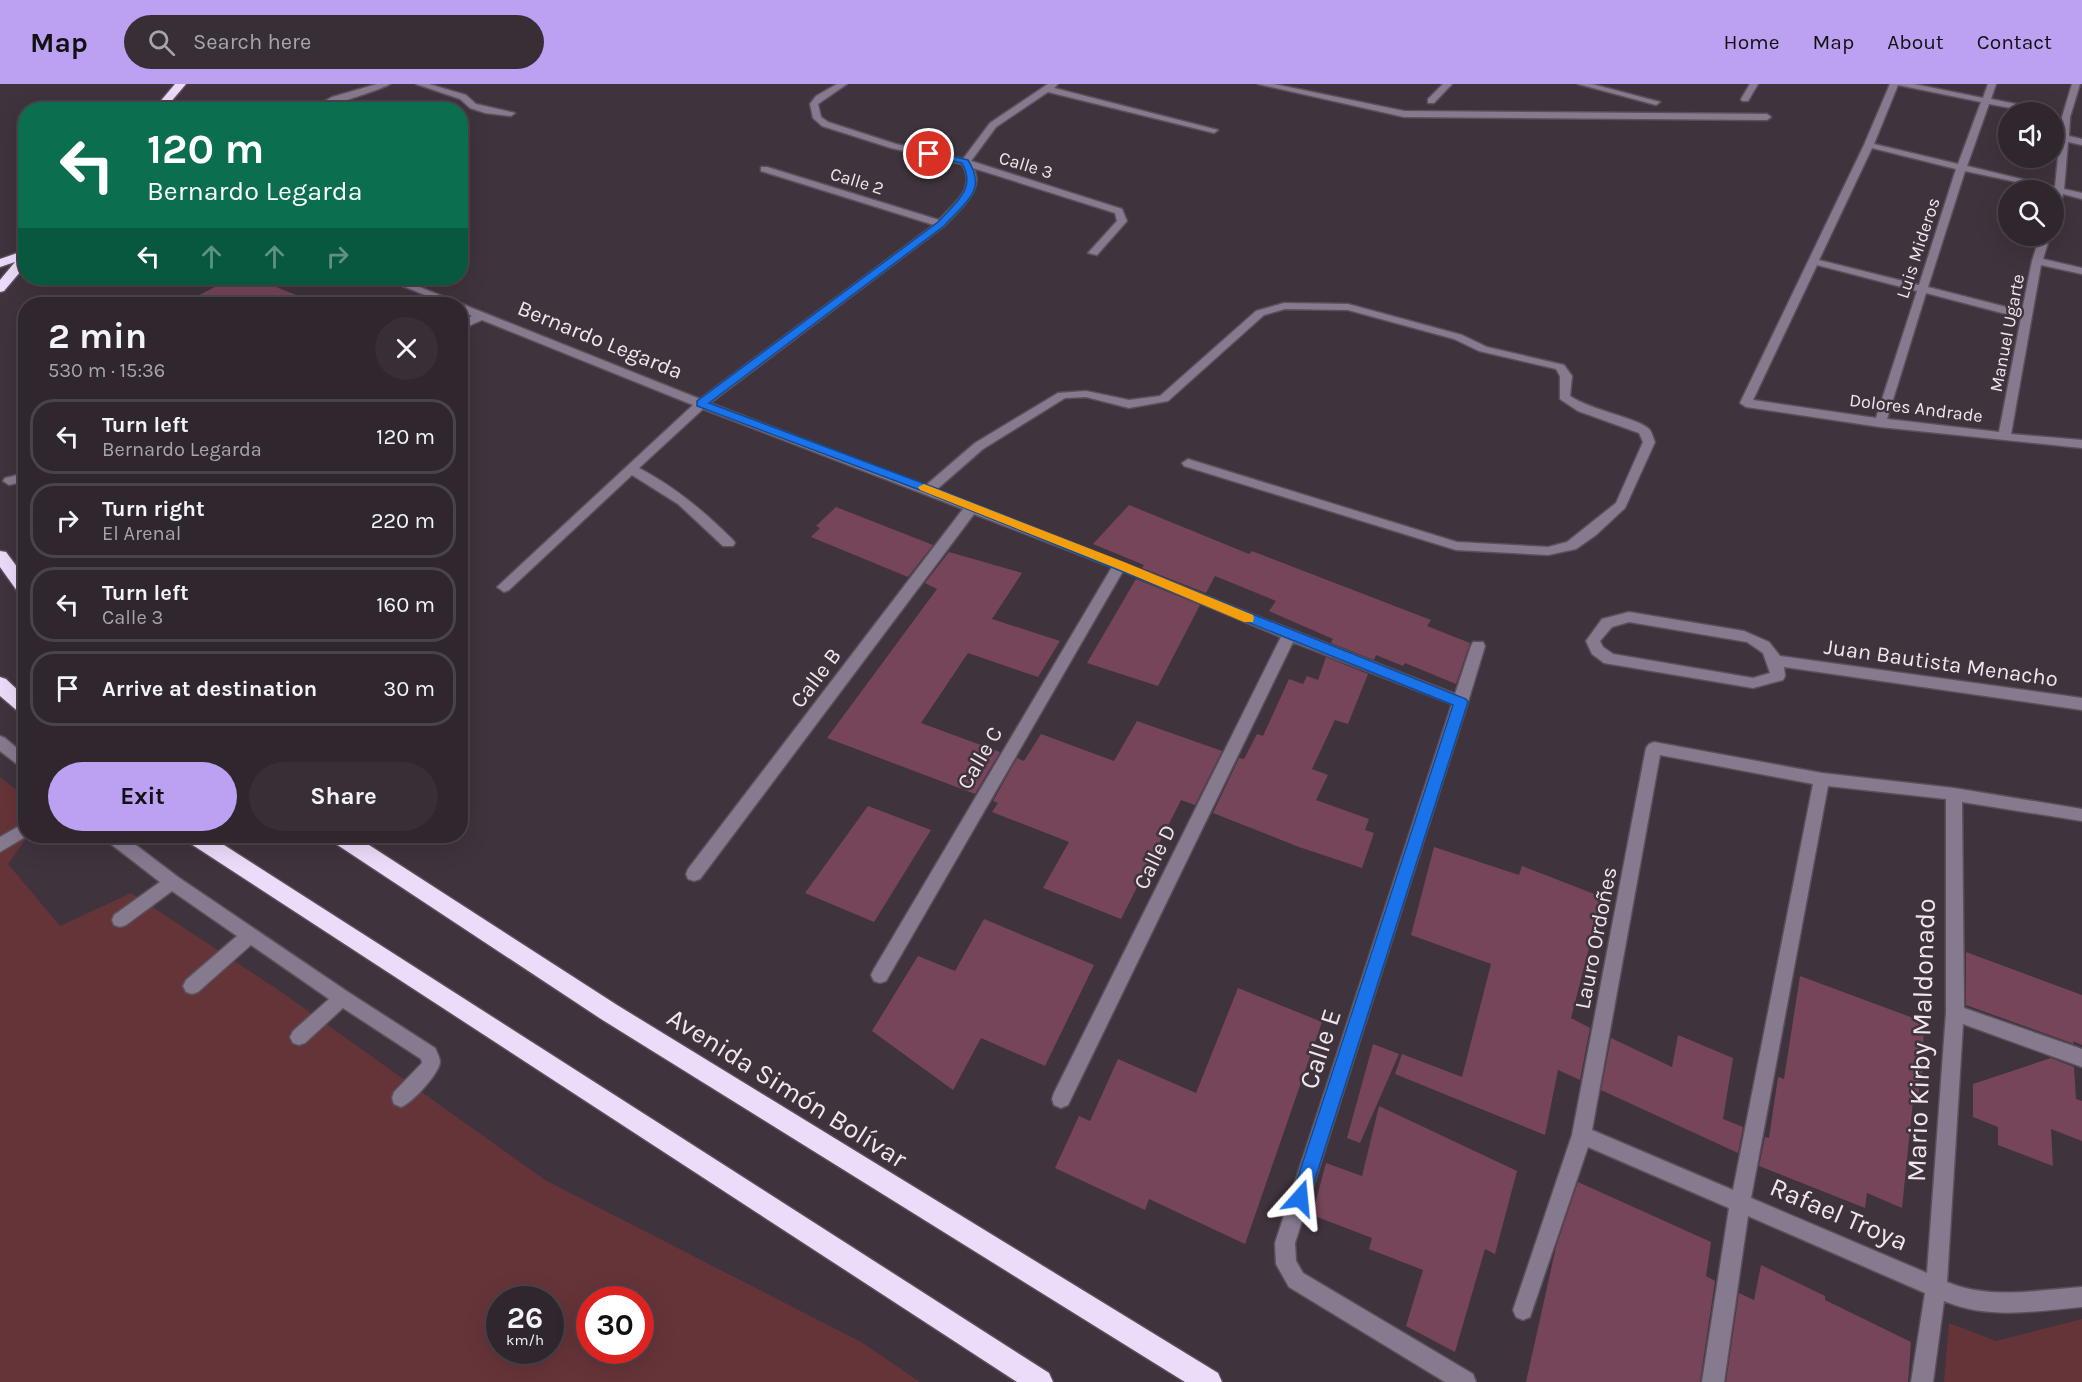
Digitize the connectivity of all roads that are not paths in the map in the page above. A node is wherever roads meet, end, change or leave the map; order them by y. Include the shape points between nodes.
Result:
1 (181, 84) edge
2 (386, 84) edge
3 (420, 84) edge
4 (843, 84) edge
5 (1262, 84) edge
6 (1448, 84) edge
7 (1582, 84) edge
8 (1754, 84) edge
9 (1894, 84) edge
10 (1901, 84) edge
11 (1992, 84) edge
12 (2076, 84) edge
13 (1050, 86) edge
14 (1745, 99) dead end
15 (1986, 100) junction
16 (1431, 101) dead end
17 (165, 102) edge
18 (329, 102) edge
19 (1656, 102) dead end
20 (1998, 103) edge
21 (512, 112) dead end
22 (1767, 117) dead end
23 (2066, 117) joint
24 (1214, 130) dead end
25 (2064, 138) joint
26 (2082, 142) edge
27 (1869, 144) junction
28 (965, 162) junction
29 (1961, 168) junction
30 (764, 169) dead end
31 (2012, 180) edge
32 (2064, 192) edge
33 (2082, 196) edge
34 (941, 224) junction
35 (2042, 246) edge
36 (1093, 253) dead end
37 (18, 258) edge
38 (1814, 261) junction
39 (2037, 261) junction
40 (0, 264) edge
41 (18, 265) edge
42 (2082, 271) edge
43 (406, 285) edge
44 (0, 288) edge
45 (1922, 290) junction
46 (436, 297) edge
47 (468, 310) edge
48 (482, 315) junction
49 (2027, 316) junction
50 (468, 323) edge
51 (701, 404) junction
52 (1880, 423) junction
53 (2004, 437) junction
54 (2082, 444) edge
55 (1188, 463) dead end
56 (630, 468) junction
57 (18, 479) edge
58 (9, 481) dead end
59 (929, 489) junction
60 (972, 507) junction
61 (728, 543) dead end
62 (0, 556) edge
63 (1120, 565) junction
64 (18, 580) edge
65 (504, 587) dead end
66 (1289, 635) junction
67 (1478, 646) dead end
68 (1776, 661) junction
69 (0, 684) edge
70 (18, 701) edge
71 (1461, 702) junction
72 (2082, 704) edge
73 (4, 751) edge
74 (18, 760) edge
75 (1822, 778) junction
76 (1954, 794) junction
77 (2082, 815) edge
78 (18, 833) edge
79 (121, 843) edge
80 (206, 843) edge
81 (351, 843) edge
82 (0, 845) edge
83 (694, 874) dead end
84 (172, 882) junction
85 (120, 920) dead end
86 (250, 935) junction
87 (880, 975) dead end
88 (192, 986) dead end
89 (342, 998) junction
90 (1955, 1013) junction
91 (299, 1037) dead end
92 (2082, 1058) edge
93 (401, 1098) dead end
94 (1061, 1099) dead end
95 (1582, 1135) junction
96 (1740, 1203) junction
97 (1936, 1287) junction
98 (2082, 1298) edge
99 (1522, 1311) dead end
100 (1040, 1382) edge
101 (1209, 1382) edge
102 (1465, 1382) edge
103 (1713, 1382) edge
104 (1922, 1382) edge

1 - 17 highway
2 - 18 street
3 - 21 street via 463,97 488,111
4 - 28 street, Calle 3 via 814,104 817,118 825,124 894,146
5 - 22 street via 1404,114
6 - 16 street
7 - 19 street
8 - 14 street
9 - 27 street
10 - 15 street
11 - 15 street, Luis Mideros
12 - 23 street
13 - 24 street
13 - 28 street via 993,125
15 - 20 street
15 - 29 street, Luis Mideros
23 - 25 street
25 - 26 street
27 - 29 street
27 - 38 street
28 - 34 street via 973,175 971,189
28 - 36 street, Calle 3 via 1119,210 1122,221
29 - 31 street
29 - 45 street, Luis Mideros
30 - 34 street, Calle 2
32 - 33 street
34 - 51 street
35 - 39 street, Manuel Ugarte
37 - 40 highway
38 - 45 street
38 - 52 street, Dolores Andrade via 1746,402
39 - 42 street
39 - 49 street, Manuel Ugarte
41 - 44 highway
43 - 46 street
45 - 49 street
45 - 52 street, Luis Mideros
47 - 48 street, Bernardo Legarda
48 - 50 street
48 - 51 street, Bernardo Legarda
49 - 53 street, Manuel Ugarte
51 - 56 street
51 - 59 street, Bernardo Legarda
52 - 53 street, Dolores Andrade
53 - 54 street, Dolores Andrade
55 - 59 street via 1456,546 1548,551 1571,546 1621,505 1649,442 1644,430 1630,423 1574,406 1564,397 1566,376 1560,367 1483,349 1458,337 1348,307 1284,306 1260,313 1164,399 1129,404 1086,394 1062,395 979,446
56 - 61 street via 664,486 698,512
56 - 65 street
57 - 58 street
59 - 60 street, Bernardo Legarda
60 - 63 street, Bernardo Legarda
60 - 83 street, Calle B
62 - 64 highway
63 - 66 street, Bernardo Legarda
63 - 87 street, Calle C
66 - 71 street, Bernardo Legarda
66 - 94 street, Calle D
67 - 71 street, Calle E
68 - 68 street via 1779,676 1753,683 1610,659 1597,650 1593,641 1602,625 1614,618 1629,617 1761,641
68 - 72 street, Juan Bautista Menacho
69 - 70 highway
71 - 102 street, Calle E via 1285,1243 1286,1264 1296,1280
73 - 74 street
75 - 76 street
75 - 95 street, Lauro Ordoñes via 1654,748
75 - 96 street
76 - 77 street
76 - 90 street, Mario Kirby Maldonado
78 - 82 street
79 - 84 street
80 - 100 highway
81 - 101 highway, Avenida Simón Bolívar via 609,1012
84 - 85 street
84 - 86 street
86 - 88 street
86 - 89 street
89 - 91 street
89 - 93 street via 429,1054 429,1068
90 - 92 street
90 - 97 street, Mario Kirby Maldonado
95 - 96 street, Rafael Troya
95 - 99 street, Lauro Ordoñes
96 - 97 street, Rafael Troya
96 - 103 street
97 - 98 street, Rafael Troya via 1965,1300 2005,1303
97 - 104 street, Mario Kirby Maldonado

